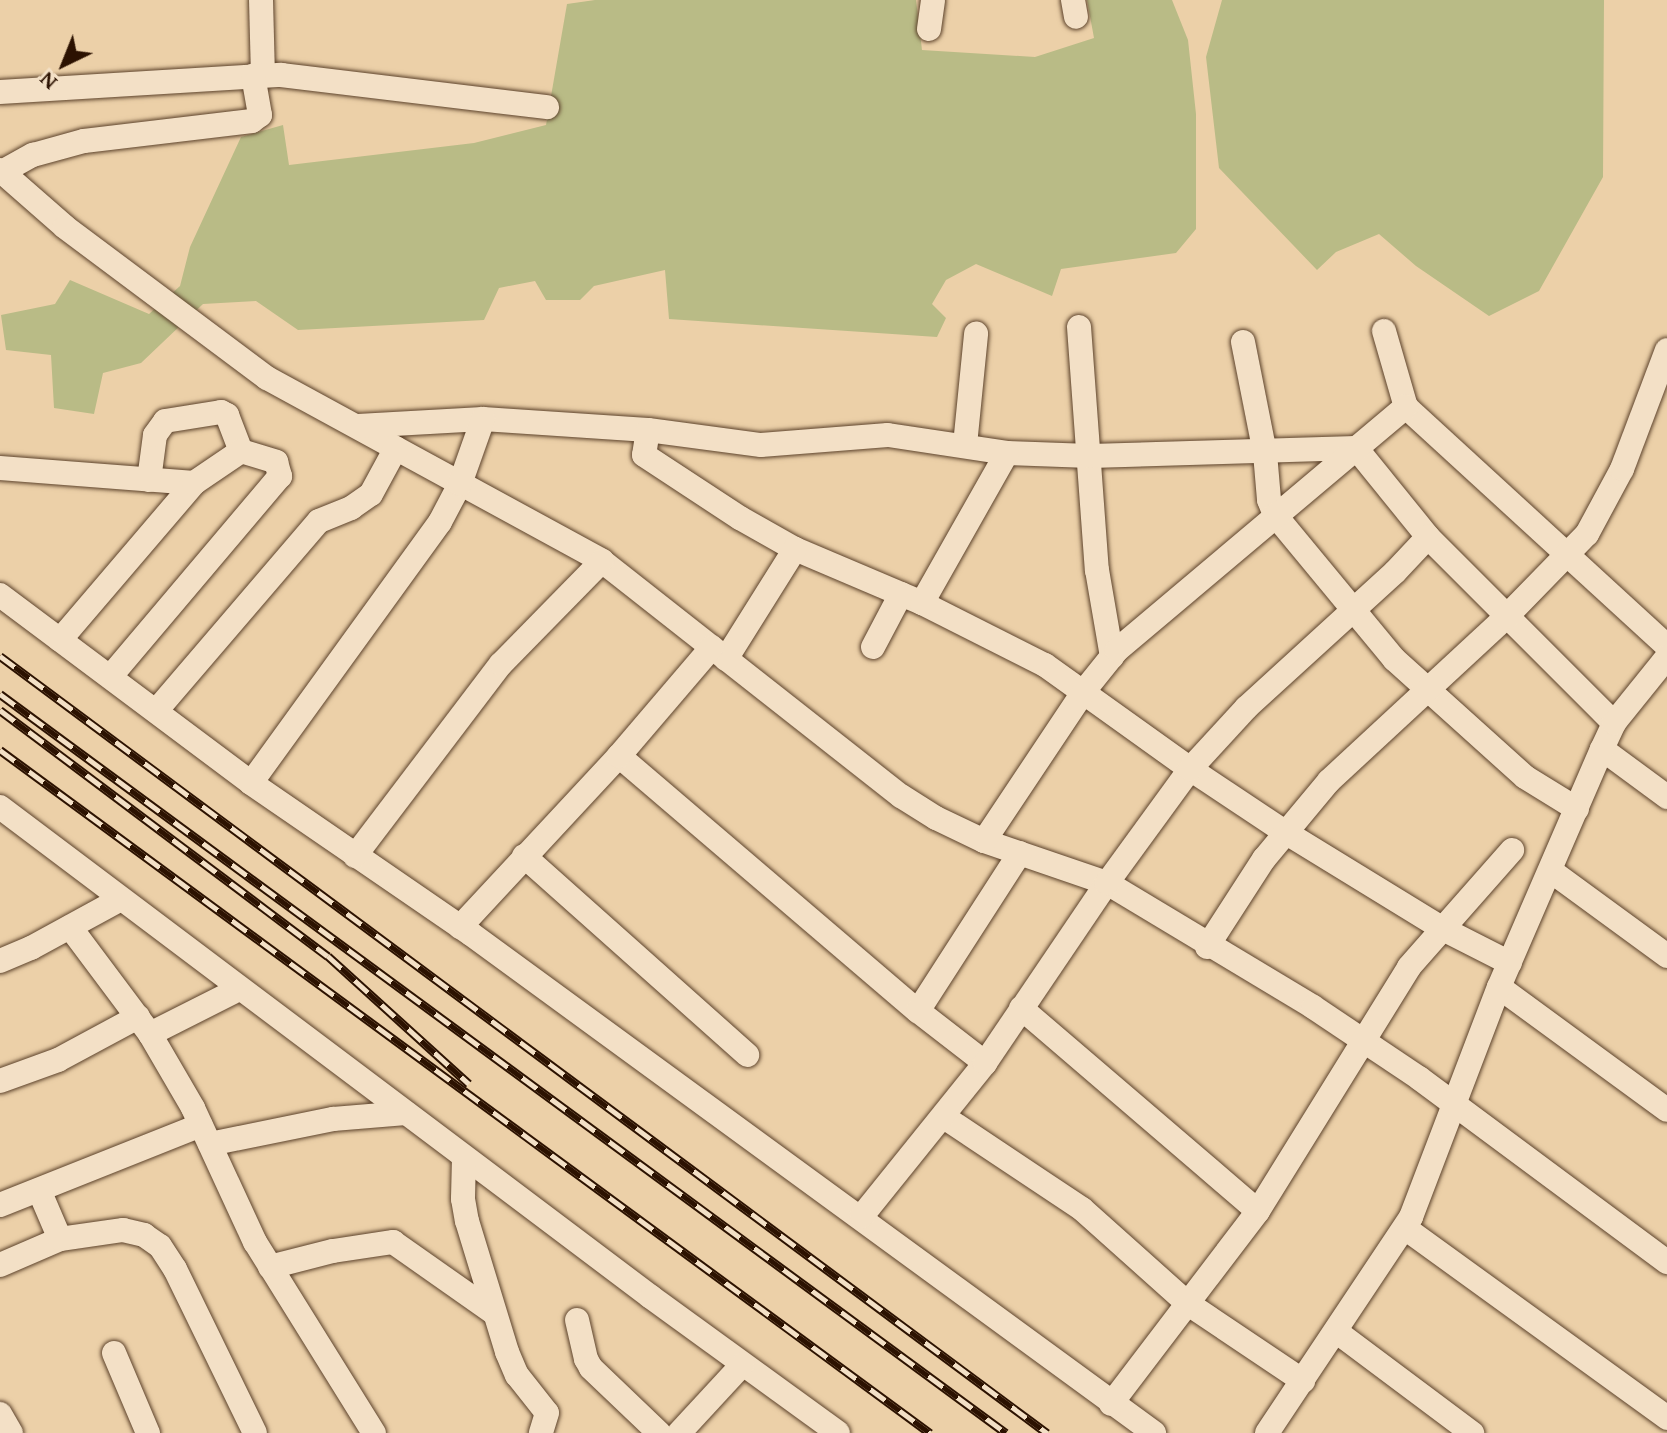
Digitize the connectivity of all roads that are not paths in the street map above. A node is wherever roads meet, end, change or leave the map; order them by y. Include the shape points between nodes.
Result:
1 (261, 0) edge
2 (933, 0) edge
3 (929, 29) dead end
4 (258, 76) junction
5 (0, 92) edge
6 (547, 107) dead end
7 (0, 171) edge
8 (1079, 327) dead end
9 (1384, 331) dead end
10 (976, 334) dead end
11 (1243, 342) dead end
12 (1667, 350) edge
13 (1406, 407) junction
14 (483, 419) junction
15 (358, 426) junction
16 (648, 430) junction
17 (965, 445) junction
18 (396, 448) junction
19 (1356, 448) junction
20 (241, 451) junction
21 (1007, 453) junction
22 (1265, 453) junction
23 (1090, 456) junction
24 (0, 468) edge
25 (149, 480) junction
26 (194, 483) junction
27 (460, 484) junction
28 (1275, 515) junction
29 (1428, 537) junction
30 (795, 549) junction
31 (1567, 557) junction
32 (602, 561) junction
33 (0, 595) edge
34 (911, 599) junction
35 (1352, 612) junction
36 (1506, 617) junction
37 (60, 640) junction
38 (1667, 646) edge
39 (873, 647) dead end
40 (719, 653) junction
41 (1112, 657) junction
42 (1667, 657) edge
43 (111, 676) junction
44 (1428, 690) junction
45 (1084, 691) junction
46 (156, 711) junction
47 (1614, 723) junction
48 (1602, 749) junction
49 (619, 756) junction
50 (1190, 769) junction
51 (251, 783) junction
52 (1667, 797) edge
53 (0, 808) edge
54 (1577, 809) junction
55 (1285, 832) junction
56 (984, 841) junction
57 (1512, 850) dead end
58 (1020, 853) junction
59 (355, 856) junction
60 (524, 856) junction
61 (1551, 871) junction
62 (1107, 883) junction
63 (119, 900) junction
64 (70, 927) junction
65 (460, 927) junction
66 (1443, 929) junction
67 (1207, 947) junction
68 (1667, 956) edge
69 (0, 961) edge
70 (1510, 963) junction
71 (1499, 987) junction
72 (239, 989) junction
73 (1021, 1008) junction
74 (918, 1011) junction
75 (144, 1026) junction
76 (1364, 1038) junction
77 (747, 1055) dead end
78 (985, 1063) junction
79 (0, 1081) edge
80 (1456, 1106) junction
81 (1667, 1110) edge
82 (406, 1113) junction
83 (944, 1117) junction
84 (205, 1134) junction
85 (464, 1157) junction
86 (39, 1190) junction
87 (0, 1205) edge
88 (1258, 1211) junction
89 (862, 1216) junction
90 (1405, 1228) junction
91 (60, 1239) junction
92 (1667, 1262) edge
93 (0, 1265) edge
94 (270, 1267) junction
95 (1187, 1303) junction
96 (494, 1313) junction
97 (577, 1320) dead end
98 (1337, 1332) junction
99 (114, 1353) dead end
100 (742, 1365) junction
101 (1303, 1381) junction
102 (1111, 1404) junction
103 (0, 1414) edge
104 (1667, 1418) edge
105 (1271, 1431) edge
106 (11, 1433) edge
107 (148, 1433) edge
108 (255, 1433) edge
109 (374, 1433) edge
110 (541, 1433) edge
111 (659, 1433) edge
112 (679, 1433) edge
113 (838, 1433) edge
114 (1154, 1433) edge
115 (1472, 1433) edge

1 - 4 street
2 - 3 street
4 - 5 street
4 - 6 street
4 - 7 street via 260,115 252,121 84,141
7 - 15 street via 65,227 267,378
8 - 23 street
9 - 13 street
10 - 17 street
11 - 22 street
12 - 31 street via 1605,504
13 - 19 street
13 - 31 street
14 - 15 street
14 - 16 street
14 - 27 street
15 - 18 street
16 - 17 street via 752,445 867,434
16 - 30 street via 646,458
17 - 21 street
18 - 27 street
18 - 46 street via 371,494 319,521
19 - 22 street
19 - 28 street
19 - 29 street
20 - 25 street via 221,412 165,421 155,435
20 - 26 street
20 - 43 street via 271,458 280,466 280,476
21 - 23 street
21 - 34 street
22 - 23 street
22 - 28 street
23 - 41 street via 1097,570
24 - 25 street
25 - 26 street
26 - 37 street
27 - 32 street
27 - 51 street via 440,522
28 - 35 street
28 - 41 street
29 - 35 street
29 - 36 street
30 - 34 street
30 - 40 street
31 - 36 street
31 - 38 street
32 - 40 street
32 - 59 street via 501,664
33 - 37 street
34 - 39 street
34 - 45 street via 1045,665
35 - 44 street
35 - 50 street via 1246,708
36 - 44 street
36 - 47 street
37 - 43 street
40 - 49 street
40 - 56 street via 901,796
41 - 45 street
42 - 47 street
43 - 46 street
44 - 54 street via 1525,777
44 - 55 street via 1329,781
45 - 50 street
45 - 56 street
46 - 51 street
47 - 48 street
48 - 52 street
48 - 54 street
49 - 60 street
49 - 74 street
50 - 55 street
50 - 62 street
51 - 59 street
53 - 63 street
54 - 61 street
55 - 66 street
55 - 67 street
56 - 58 street
57 - 66 street
58 - 62 street
58 - 74 street
59 - 65 street
60 - 65 street
60 - 77 street
61 - 68 street
61 - 70 street
62 - 67 street
62 - 73 street
63 - 64 street
63 - 72 street
64 - 69 street
64 - 75 street
65 - 89 street
66 - 70 street
66 - 76 street via 1409,967
67 - 76 street
70 - 71 street
71 - 80 street
71 - 81 street
72 - 75 street
72 - 82 street
73 - 78 street
73 - 88 street
74 - 78 street
75 - 79 street
75 - 84 street
76 - 80 street
76 - 88 street
78 - 83 street
80 - 90 street
80 - 92 street
82 - 84 street
82 - 85 street
83 - 89 street
83 - 95 street via 1082,1209
84 - 86 street
84 - 94 street
85 - 96 street via 465,1210
85 - 100 street
86 - 87 street
86 - 91 street
88 - 95 street
89 - 102 street
90 - 98 street
90 - 104 street
91 - 93 street
91 - 108 street via 123,1230 160,1246
94 - 96 street via 393,1242
94 - 109 street
95 - 101 street
95 - 102 street
96 - 110 street via 517,1375 547,1413
97 - 111 street via 591,1368
98 - 101 street
98 - 115 street
99 - 107 street
100 - 112 street
100 - 113 street
101 - 105 street
102 - 114 street
103 - 106 street

